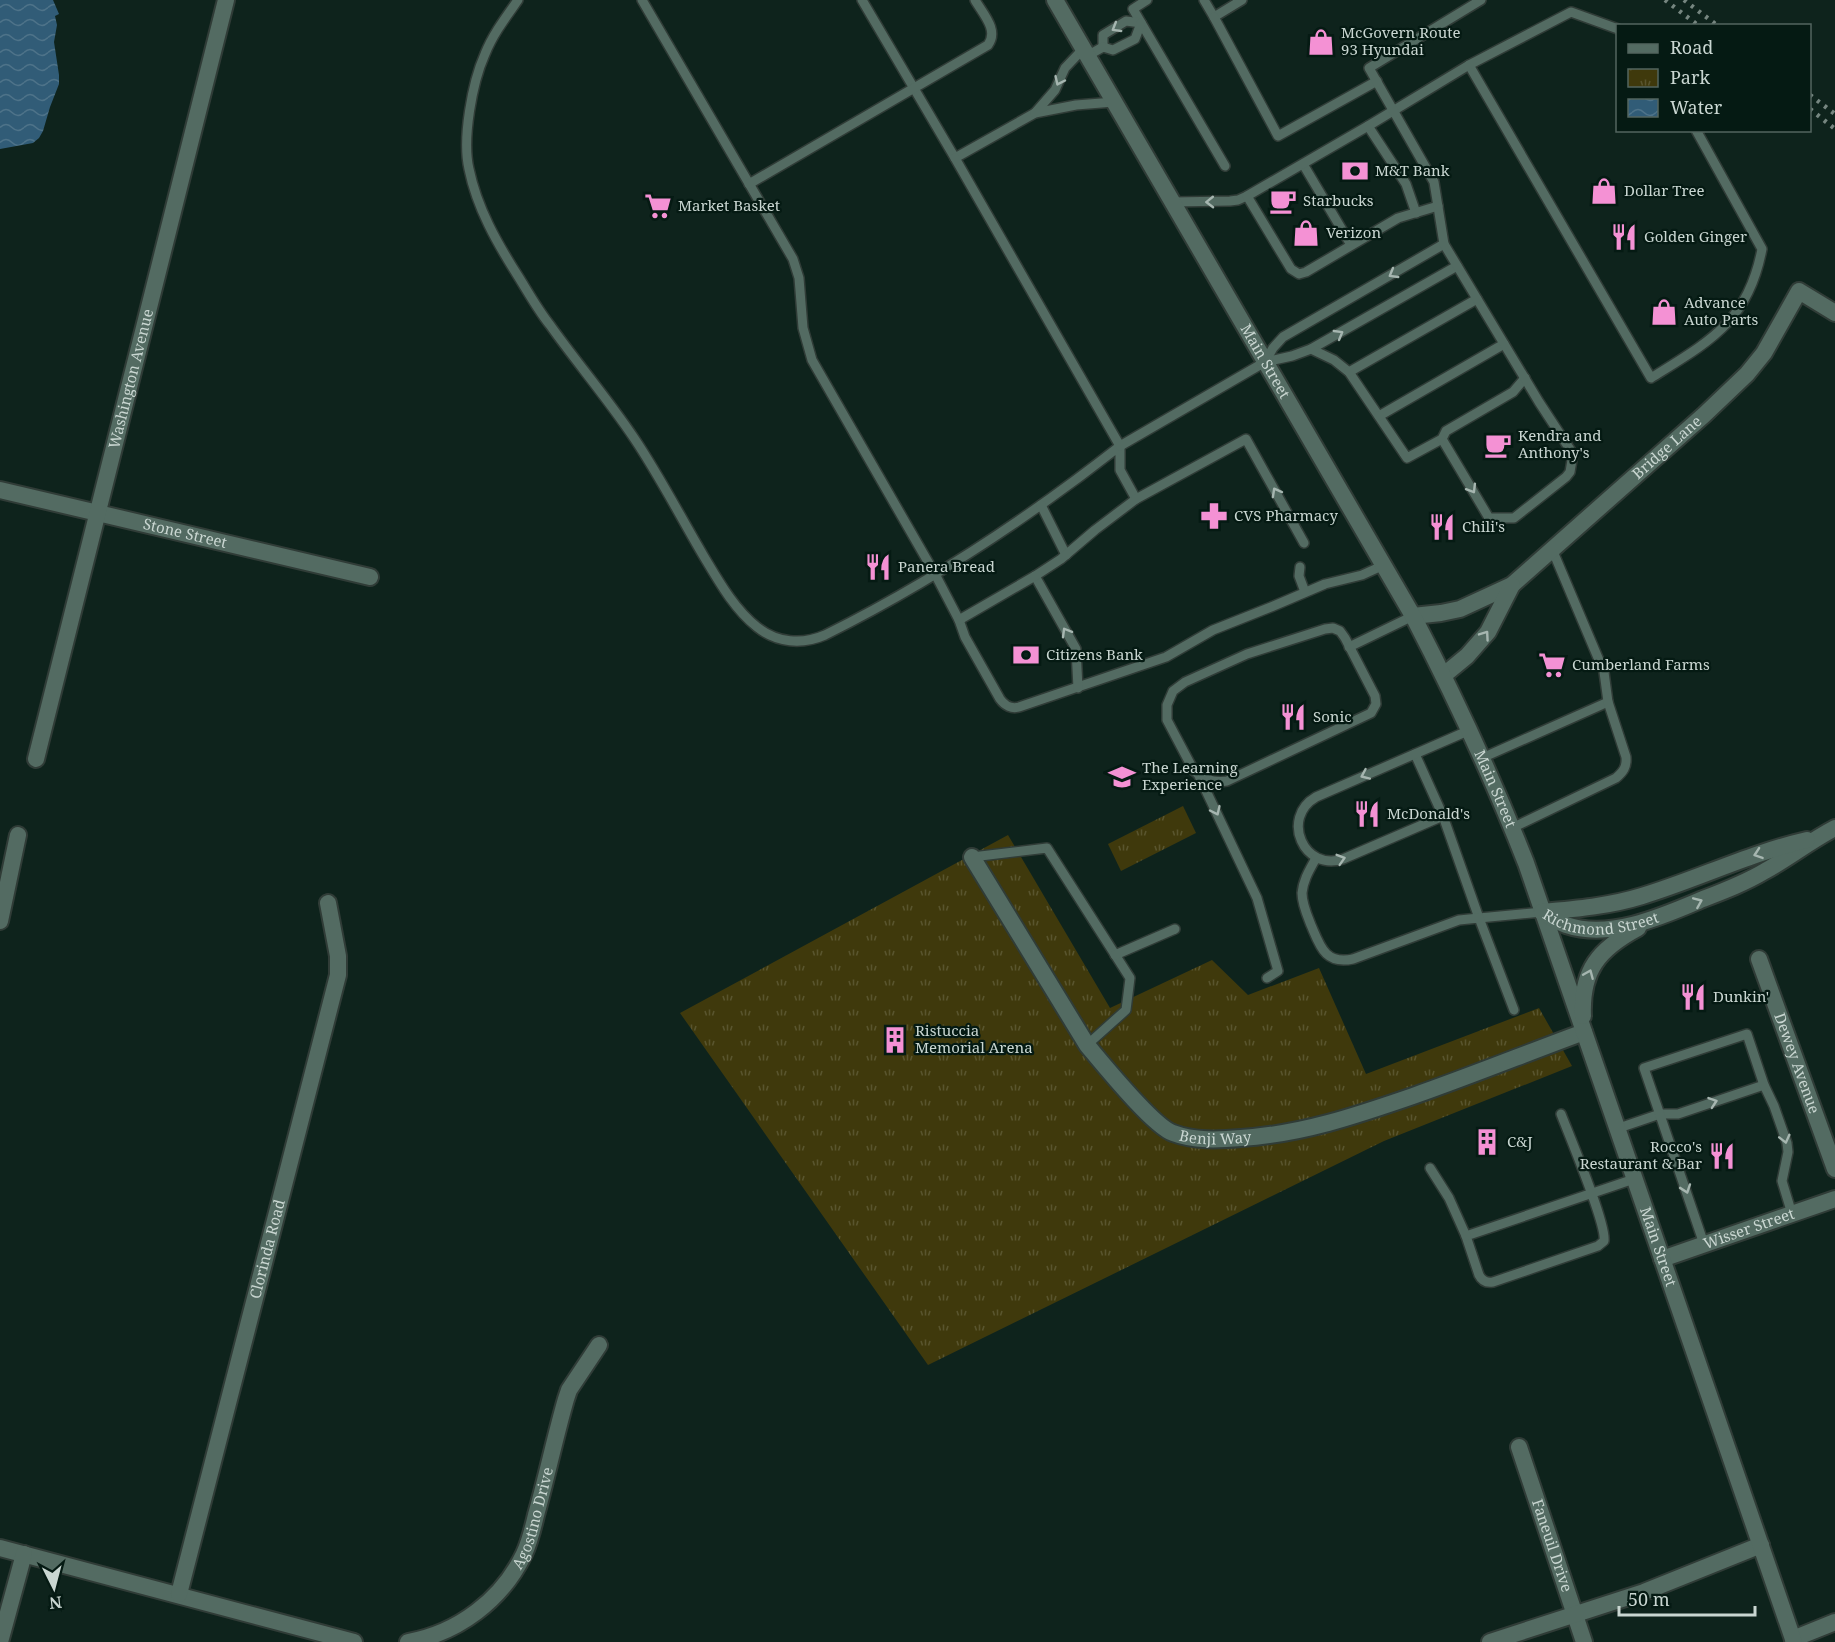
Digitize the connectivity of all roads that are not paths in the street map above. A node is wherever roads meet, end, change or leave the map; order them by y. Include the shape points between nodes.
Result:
1 (226, 0) edge
2 (518, 0) edge
3 (642, 0) edge
4 (862, 0) edge
5 (975, 0) edge
6 (1055, 0) edge
7 (1147, 0) edge
8 (1204, 0) edge
9 (1242, 0) edge
10 (1482, 0) edge
11 (1214, 17) junction
12 (1141, 23) junction
13 (1616, 29) edge
14 (1102, 47) junction
15 (1085, 52) junction
16 (1469, 64) junction
17 (1377, 81) junction
18 (914, 88) junction
19 (1114, 102) junction
20 (1394, 111) junction
21 (1035, 113) junction
22 (1368, 126) junction
23 (1697, 132) edge
24 (955, 158) junction
25 (1303, 164) junction
26 (1225, 166) dead end
27 (749, 184) junction
28 (1247, 196) junction
29 (1173, 202) junction
30 (1438, 206) junction
31 (1416, 213) junction
32 (1444, 244) junction
33 (1351, 246) junction
34 (1457, 266) junction
35 (1477, 299) junction
36 (1835, 313) edge
37 (1504, 344) junction
38 (1311, 349) junction
39 (1265, 362) junction
40 (1349, 372) junction
41 (1525, 378) junction
42 (1379, 416) junction
43 (1442, 439) junction
44 (1120, 446) junction
45 (0, 490) edge
46 (1136, 499) junction
47 (1041, 505) junction
48 (98, 513) junction
49 (1304, 543) dead end
50 (1552, 549) junction
51 (1066, 555) junction
52 (1384, 565) junction
53 (1300, 567) dead end
54 (935, 574) junction
55 (1035, 576) junction
56 (370, 577) dead end
57 (1512, 585) junction
58 (1305, 592) junction
59 (1413, 616) junction
60 (959, 620) junction
61 (1350, 647) junction
62 (1444, 675) junction
63 (1078, 688) junction
64 (1608, 702) junction
65 (1470, 730) junction
66 (1415, 754) junction
67 (1482, 758) junction
68 (36, 759) dead end
69 (1199, 776) junction
70 (1443, 816) junction
71 (1512, 828) junction
72 (1835, 828) edge
73 (18, 835) dead end
74 (1814, 839) junction
75 (972, 857) joint
76 (1316, 858) junction
77 (328, 903) dead end
78 (1542, 912) junction
79 (1479, 918) junction
80 (1658, 918) junction
81 (0, 921) edge
82 (1175, 929) dead end
83 (1115, 955) junction
84 (1759, 959) dead end
85 (1267, 978) dead end
86 (1514, 1010) dead end
87 (1584, 1032) junction
88 (1087, 1046) junction
89 (1764, 1085) junction
90 (1561, 1114) dead end
91 (1660, 1114) junction
92 (1616, 1129) junction
93 (1430, 1168) dead end
94 (1835, 1169) edge
95 (1634, 1179) junction
96 (1591, 1193) junction
97 (1835, 1199) edge
98 (1792, 1214) junction
99 (1466, 1236) junction
100 (1704, 1244) junction
101 (1662, 1259) junction
102 (599, 1345) dead end
103 (1519, 1447) dead end
104 (1761, 1545) junction
105 (0, 1548) edge
106 (24, 1554) junction
107 (179, 1594) junction
108 (1575, 1615) junction
109 (1835, 1623) edge
110 (1794, 1640) edge
111 (0, 1642) edge
112 (354, 1642) edge
113 (408, 1642) edge
114 (1490, 1642) edge
115 (1584, 1642) edge

1 - 48 street, Washington Avenue
2 - 54 lane via 496,32 477,80 467,126 471,180 491,231 510,263 549,324 634,438 729,595 766,634 804,641 825,635
3 - 27 lane
4 - 18 lane
5 - 18 lane via 992,29 990,42
6 - 15 street, Main Street
7 - 12 lane via 1133,9
8 - 11 lane
9 - 11 lane
10 - 17 lane via 1369,68
11 - 17 lane via 1278,136
12 - 14 lane via 1135,39 1113,50
12 -> 14 lane via 1126,21 1103,35
12 - 26 lane
13 - 16 lane via 1570,12
14 - 15 lane
15 - 19 street, Main Street
15 -> 21 lane via 1065,68 1055,90
16 - 20 lane
16 - 23 lane via 1651,378 1703,345 1736,315 1754,282 1762,249
17 - 20 lane
18 - 24 lane
18 - 27 lane
19 - 21 lane
19 - 29 street, Main Street
20 - 22 lane
20 - 30 lane via 1432,177
21 - 24 lane
22 - 25 lane
22 - 31 lane via 1406,184
24 - 44 lane
25 - 28 lane
25 - 33 lane
27 - 54 lane via 795,264 803,328 812,360
28 -> 29 lane via 1230,201
28 - 33 lane via 1296,273
29 - 39 street, Main Street
30 - 31 lane
30 - 32 lane
31 - 33 lane via 1398,218
32 - 34 lane
32 -> 39 lane via 1283,337
34 - 35 lane
38 -> 34 lane
35 - 37 lane
35 - 40 lane
36 - 50 street, Bridge Lane via 1799,291 1764,353 1747,374
37 - 41 lane
37 - 42 lane
38 - 39 lane
38 - 40 lane
39 - 44 lane
39 - 52 street, Main Street
40 - 42 lane
41 - 43 lane via 1513,392 1446,431
43 -> 41 lane via 1490,518 1514,518 1566,477 1573,454
42 - 43 lane via 1407,459
44 - 46 lane via 1120,470
44 - 47 lane
45 - 48 street, Stone Street
49 -> 46 lane via 1246,439
46 - 51 lane
47 - 51 lane
47 - 54 lane
48 - 56 street, Stone Street
48 - 68 street, Washington Avenue
50 - 57 street, Bridge Lane
50 - 64 lane via 1604,672
51 - 55 lane
52 - 58 lane
52 - 59 street, Main Street
53 - 58 lane
54 - 60 lane
55 - 60 lane
63 -> 55 lane via 1076,649
57 - 59 street, Bridge Lane via 1460,609
62 -> 57 street, Bridge Lane via 1488,632
58 - 63 lane via 1213,630 1166,657
59 - 61 lane
59 - 62 street, Main Street
60 - 63 lane via 1005,705 1016,708
61 - 69 lane via 1376,700 1371,713 1233,779 1212,782
61 - 69 lane via 1340,631 1325,629 1247,654 1179,686 1169,697 1167,720
62 - 65 street, Main Street
64 - 67 lane
64 - 71 lane via 1626,757 1624,770 1616,778
65 - 66 lane
65 - 67 street, Main Street
66 - 70 lane
66 -> 76 lane via 1306,804 1298,819 1298,831 1306,849
67 - 71 street, Main Street
69 -> 85 lane via 1257,898 1278,971
76 -> 70 lane via 1337,861
70 - 79 lane
71 - 78 street, Main Street
72 - 74 street, Richmond Street
73 - 81 street
74 -> 78 street, Richmond Street via 1756,854 1640,897
80 -> 74 street, Richmond Street via 1744,882
75 - 83 lane via 1047,848
75 - 88 street, Benji Way
76 - 79 lane via 1304,884 1303,898 1318,943 1332,958 1353,958 1459,920
77 - 107 street, Clorinda Road via 338,962 337,981
78 - 79 lane
78 - 80 street, Richmond Street via 1567,925 1583,928 1615,928
78 - 87 street, Main Street
79 - 86 lane
87 -> 80 street via 1584,985 1597,957 1608,946
82 - 83 lane
83 - 88 lane via 1130,978 1126,1010
84 - 94 street, Dewey Avenue
87 - 88 street, Benji Way via 1346,1119 1300,1131 1230,1139 1171,1133
87 - 92 street, Main Street
91 -> 89 lane via 1678,1114
89 - 91 lane via 1747,1034 1644,1068
89 -> 98 lane via 1787,1143 1782,1181
90 - 96 lane
91 - 92 lane
91 -> 100 lane
92 - 95 street, Main Street
93 - 99 lane
95 - 96 lane
95 - 101 street, Main Street
96 - 99 lane
96 - 99 lane via 1605,1235 1598,1246 1491,1282 1480,1277
97 - 98 street, Wisser Street
98 - 100 street, Wisser Street
100 - 101 street, Wisser Street
101 - 104 street, Main Street
102 - 113 street, Agostino Drive via 566,1399 529,1541 513,1574 492,1599 467,1619 438,1634
103 - 108 street, Faneuil Drive
104 - 108 street
104 - 110 street, Main Street
105 - 106 street
106 - 107 street
106 - 111 street
107 - 112 street
108 - 114 street
108 - 115 street, Faneuil Drive
109 - 110 street

